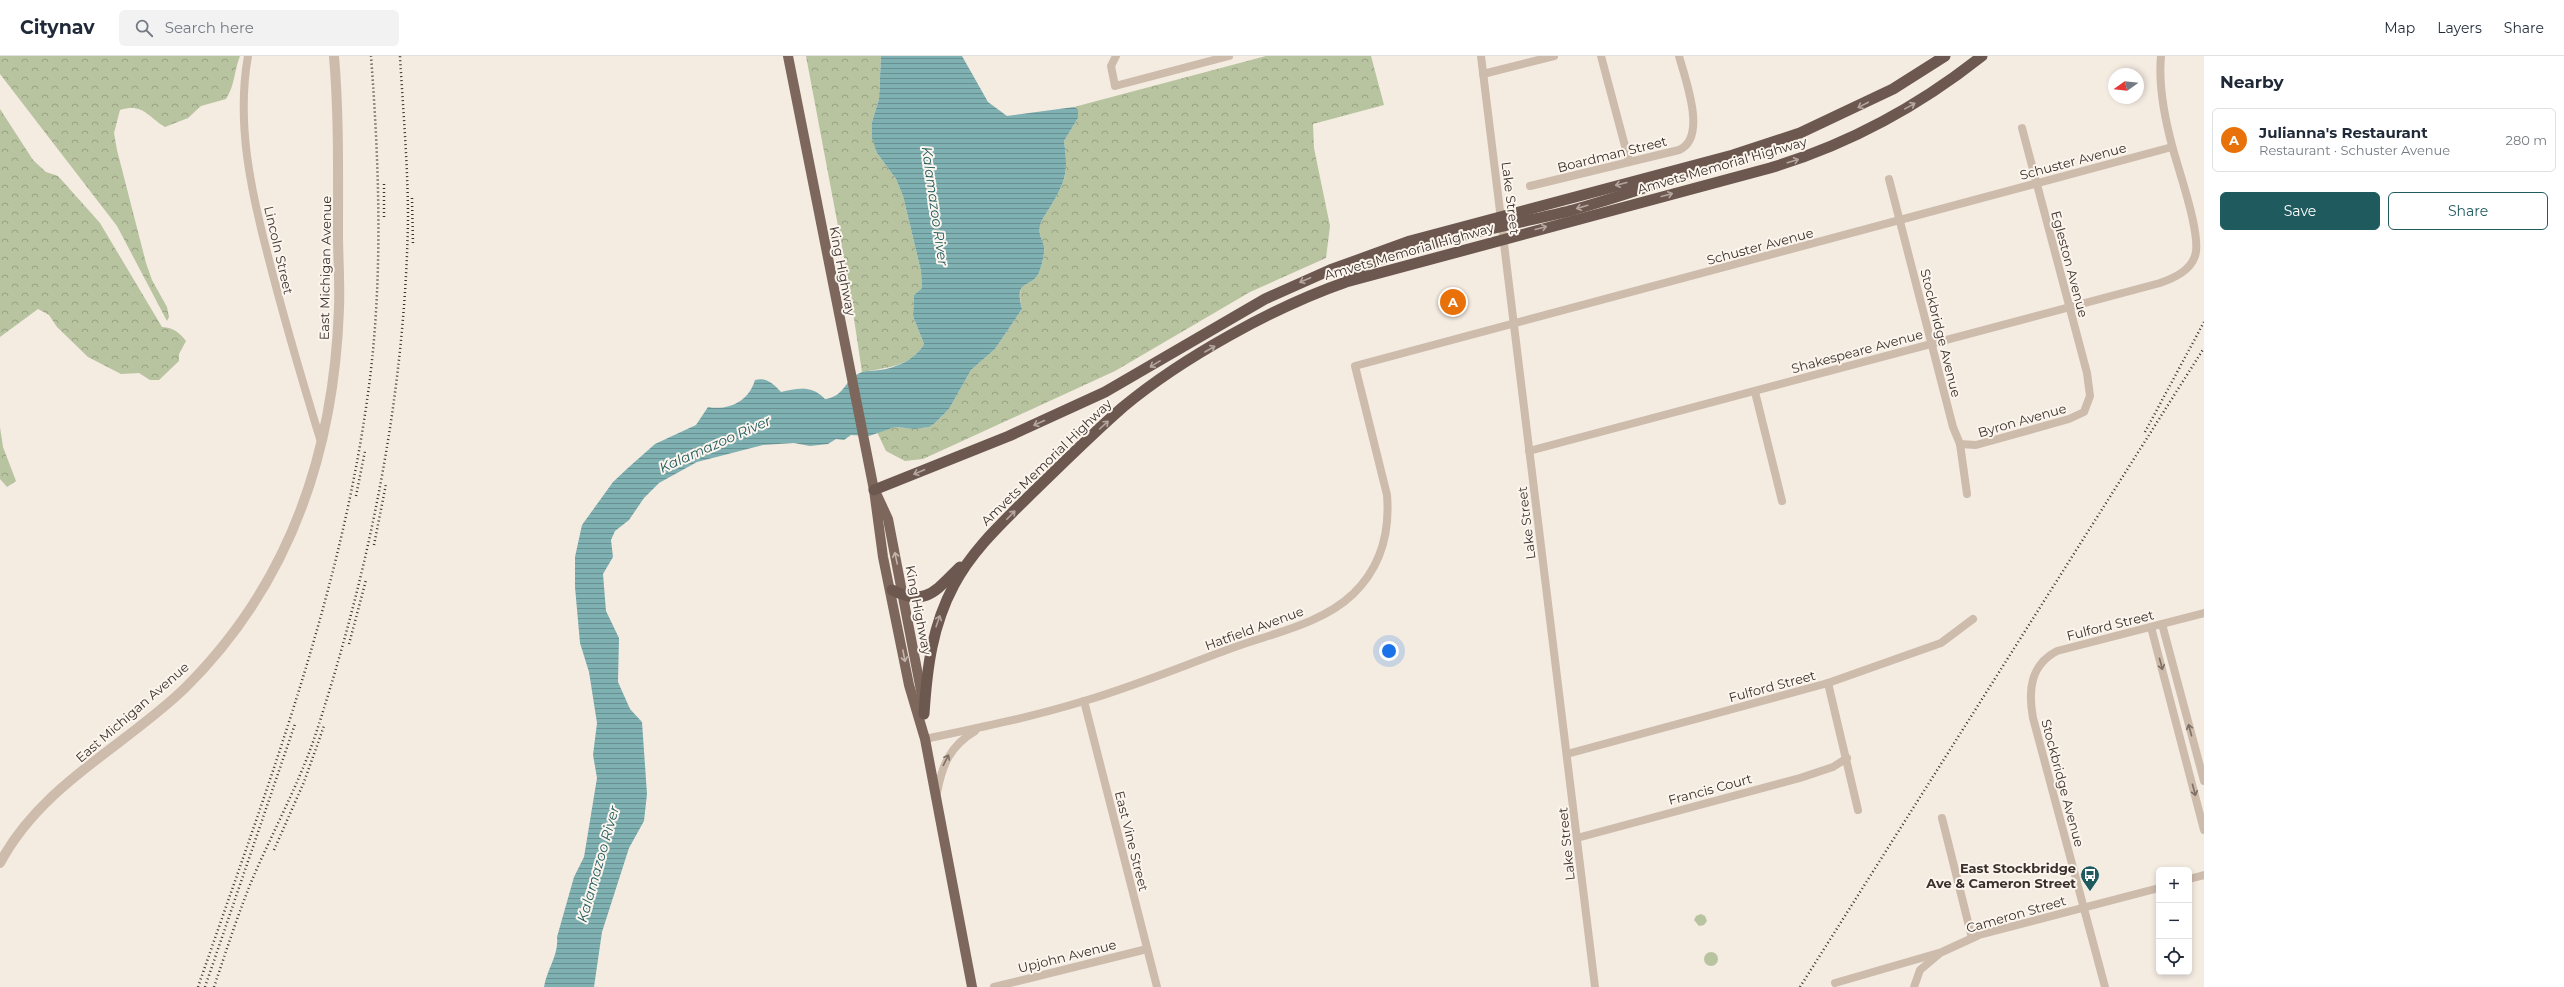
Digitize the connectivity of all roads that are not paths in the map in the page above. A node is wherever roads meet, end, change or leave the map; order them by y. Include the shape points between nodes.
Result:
1 (248, 56) edge
2 (334, 56) edge
3 (788, 56) edge
4 (1116, 56) edge
5 (1229, 56) edge
6 (1481, 56) edge
7 (1554, 56) edge
8 (1601, 56) edge
9 (1679, 56) edge
10 (1945, 56) edge
11 (1982, 56) edge
12 (2161, 56) edge
13 (1483, 74) junction
14 (2022, 128) dead end
15 (2172, 147) junction
16 (1629, 161) junction
17 (1889, 179) dead end
18 (2036, 184) junction
19 (1530, 186) dead end
20 (1502, 220) junction
21 (1900, 220) junction
22 (1504, 238) junction
23 (1346, 282) junction
24 (2069, 308) junction
25 (1512, 325) junction
26 (1932, 343) junction
27 (1355, 366) joint
28 (1755, 392) junction
29 (2087, 407) joint
30 (1960, 444) junction
31 (322, 445) junction
32 (1529, 451) junction
33 (874, 490) junction
34 (1967, 494) dead end
35 (1782, 501) dead end
36 (983, 543) junction
37 (892, 590) junction
38 (904, 596) junction
39 (2204, 613) edge
40 (1973, 618) dead end
41 (2162, 624) junction
42 (2151, 627) junction
43 (2033, 678) joint
44 (1828, 683) junction
45 (1084, 701) junction
46 (924, 714) junction
47 (980, 728) junction
48 (925, 739) junction
49 (2195, 746) junction
50 (2183, 749) junction
51 (1568, 754) junction
52 (1847, 758) junction
53 (2204, 781) edge
54 (936, 798) junction
55 (1858, 810) dead end
56 (1942, 818) dead end
57 (2204, 830) edge
58 (1577, 838) junction
59 (0, 863) edge
60 (2204, 875) edge
61 (2192, 878) edge
62 (2156, 889) edge
63 (2085, 908) junction
64 (1972, 938) junction
65 (1147, 949) junction
66 (1942, 952) junction
67 (1835, 983) dead end
68 (972, 987) edge
69 (994, 987) edge
70 (1157, 987) edge
71 (1595, 987) edge
72 (1914, 987) edge
73 (2105, 987) edge

1 - 31 street, Lincoln Street via 243,99 250,174 281,309
2 - 31 street, East Michigan Avenue via 339,137 340,307 337,348
3 - 33 main road, King Highway
4 - 5 street via 1111,66 1115,86
6 - 13 street, Lake Street
7 - 13 street
8 - 16 street
9 - 16 street, Boardman Street via 1692,112 1693,136 1684,148
10 -> 20 highway, Amvets Memorial Highway via 1893,89 1829,121 1779,141 1696,164 1686,173 1651,187 1570,211
22 -> 11 highway, Amvets Memorial Highway via 1764,170 1833,147 1916,103
12 - 15 street via 2161,93
13 - 20 street, Lake Street
14 - 18 street, Egleston Avenue
15 - 18 street, Schuster Avenue
15 - 24 street, Shakespeare Avenue via 2196,238 2196,255 2187,268 2172,279
16 - 19 street, Boardman Street
17 - 21 street, Stockbridge Avenue
18 - 21 street, Schuster Avenue
18 - 24 street, Egleston Avenue
20 - 22 street, Lake Street
20 - 23 highway via 1388,258 1350,274
20 -> 33 highway, Amvets Memorial Highway via 1410,240 1294,285 1265,299 1105,392 1009,436
21 - 25 street, Schuster Avenue
21 - 26 street, Stockbridge Avenue
22 - 23 highway, Amvets Memorial Highway
22 - 25 street, Lake Street
36 -> 23 highway, Amvets Memorial Highway via 1075,450 1124,406 1205,351 1257,321 1309,296
24 - 26 street, Shakespeare Avenue
24 - 29 street, Egleston Avenue via 2090,384
25 - 27 street, Schuster Avenue
25 - 32 street, Lake Street
26 - 28 street, Shakespeare Avenue
26 - 30 street, Stockbridge Avenue via 1953,427
27 - 45 street, Hatfield Avenue via 1388,495 1389,513 1382,550 1360,587 1341,604 1317,617
28 - 32 street, Shakespeare Avenue
28 - 35 street
29 - 30 street, Byron Avenue via 2079,416 2002,439 1976,445
30 - 34 street, Stockbridge Avenue
31 - 59 street, East Michigan Avenue via 306,499 282,558 224,645 184,689 43,804 18,831
32 - 51 street, Lake Street
33 - 37 main road, King Highway via 881,544
38 -> 33 main road, King Highway via 888,519
36 - 38 highway via 934,592 921,598
46 -> 36 highway, Amvets Memorial Highway via 928,661 938,623 954,584
37 - 38 highway
37 -> 48 main road, King Highway via 909,685
38 - 46 main road, King Highway
39 - 41 street, Fulford Street
40 - 44 street, Fulford Street via 1941,643
41 - 42 street, Fulford Street
49 -> 41 street
42 - 43 street, Fulford Street via 2057,651 2044,659
42 -> 50 street
43 - 63 street, Stockbridge Avenue via 2030,695 2033,718
44 - 51 street, Fulford Street
44 - 52 street
45 - 47 street, Hatfield Avenue
45 - 65 street, East Vine Street
46 - 48 main road, King Highway
47 - 48 street, Hatfield Avenue
54 -> 47 street via 943,767 950,753 959,742
48 - 54 main road, King Highway
49 - 50 street
49 - 53 street
50 -> 57 street
51 - 58 street, Lake Street
52 - 55 street
52 - 58 street, Francis Court via 1833,767 1800,778
54 - 68 main road, King Highway
56 - 64 street
58 - 71 street, Lake Street
60 - 61 street
62 - 63 street, Cameron Street
63 - 64 street, Cameron Street
63 - 73 street, Stockbridge Avenue
64 - 66 street, Cameron Street
65 - 69 street, Upjohn Avenue
65 - 70 street, East Vine Street
66 - 67 street, Cameron Street
66 - 72 street via 1920,970

